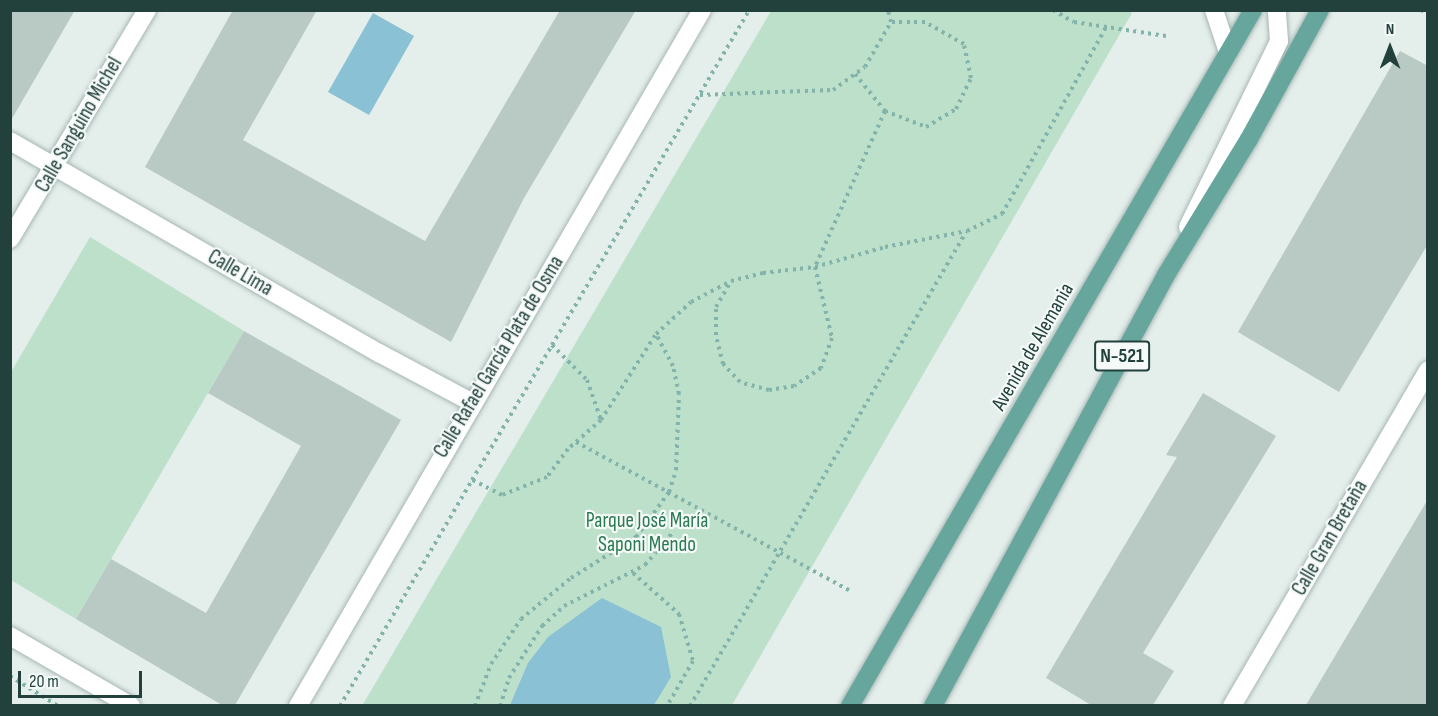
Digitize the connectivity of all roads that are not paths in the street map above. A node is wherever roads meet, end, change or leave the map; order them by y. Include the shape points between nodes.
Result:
1 (147, 10) edge
2 (702, 10) edge
3 (1214, 10) edge
4 (1253, 10) edge
5 (1277, 10) edge
6 (1320, 10) edge
7 (1228, 52) junction
8 (10, 141) edge
9 (56, 169) junction
10 (10, 239) edge
11 (1166, 275) junction
12 (1428, 370) edge
13 (471, 402) junction
14 (10, 636) edge
15 (130, 705) edge
16 (298, 705) edge
17 (850, 705) edge
18 (933, 705) edge
19 (1232, 705) edge

1 - 9 street, Calle Sanguino Michel
2 - 13 street, Calle Rafael García Plata de Osma
3 - 7 street
4 - 7 main road, Avenida de Alemania / N-521
5 - 11 street via 1279,41
6 - 11 main road, N-521 via 1249,139
7 - 17 main road, Avenida de Alemania / N-521
8 - 9 street, Calle Lima
9 - 10 street, Calle Sanguino Michel
9 - 13 street, Calle Lima
11 - 18 main road, N-521
12 - 19 street, Calle Gran Bretaña
13 - 16 street, Calle Rafael García Plata de Osma
14 - 15 street

